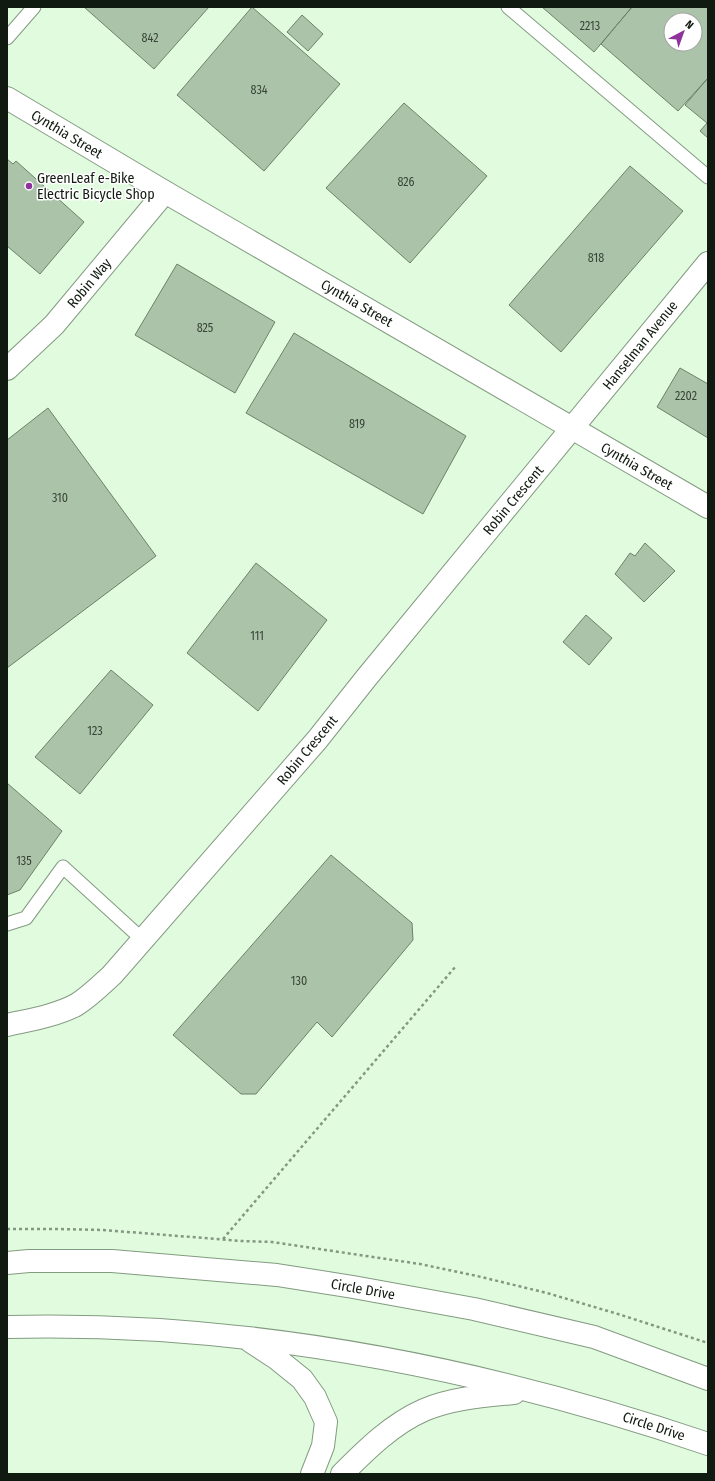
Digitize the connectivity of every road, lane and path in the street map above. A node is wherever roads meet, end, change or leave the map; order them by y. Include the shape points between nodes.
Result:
1 (34, 7) edge
2 (508, 7) edge
3 (7, 38) edge
4 (7, 98) edge
5 (708, 177) edge
6 (165, 192) junction
7 (708, 263) edge
8 (7, 369) edge
9 (572, 428) junction
10 (708, 507) edge
11 (7, 924) edge
12 (143, 940) junction
13 (456, 966) dead end
14 (7, 1025) edge
15 (7, 1229) edge
16 (222, 1240) junction
17 (7, 1263) edge
18 (7, 1327) edge
19 (246, 1338) junction
20 (708, 1343) edge
21 (708, 1379) edge
22 (530, 1391) junction
23 (708, 1444) edge
24 (312, 1474) edge
25 (342, 1474) edge

1 - 3 lane
2 - 5 lane
4 - 6 main road, Cynthia Street
6 - 8 main road, Robin Way via 54,324
6 - 9 main road, Cynthia Street
7 - 9 main road, Hanselman Avenue
9 - 10 main road, Cynthia Street
9 - 12 main road, Robin Crescent via 317,740
11 - 12 lane via 26,918 63,867
12 - 14 main road, Robin Crescent via 112,975 75,1005 53,1014
13 - 16 path
15 - 16 path via 104,1230
16 - 20 path via 272,1242 420,1264 477,1276 554,1295
17 - 21 main road, Circle Drive via 112,1261 277,1275 353,1287 474,1310 594,1337
18 - 19 main road, Circle Drive via 90,1327
19 - 22 main road, Circle Drive via 440,1370
19 - 24 main road via 302,1380 315,1397 326,1422 323,1446
22 - 23 main road, Circle Drive via 592,1407
22 - 25 main road via 453,1401 424,1410 395,1427 366,1450

